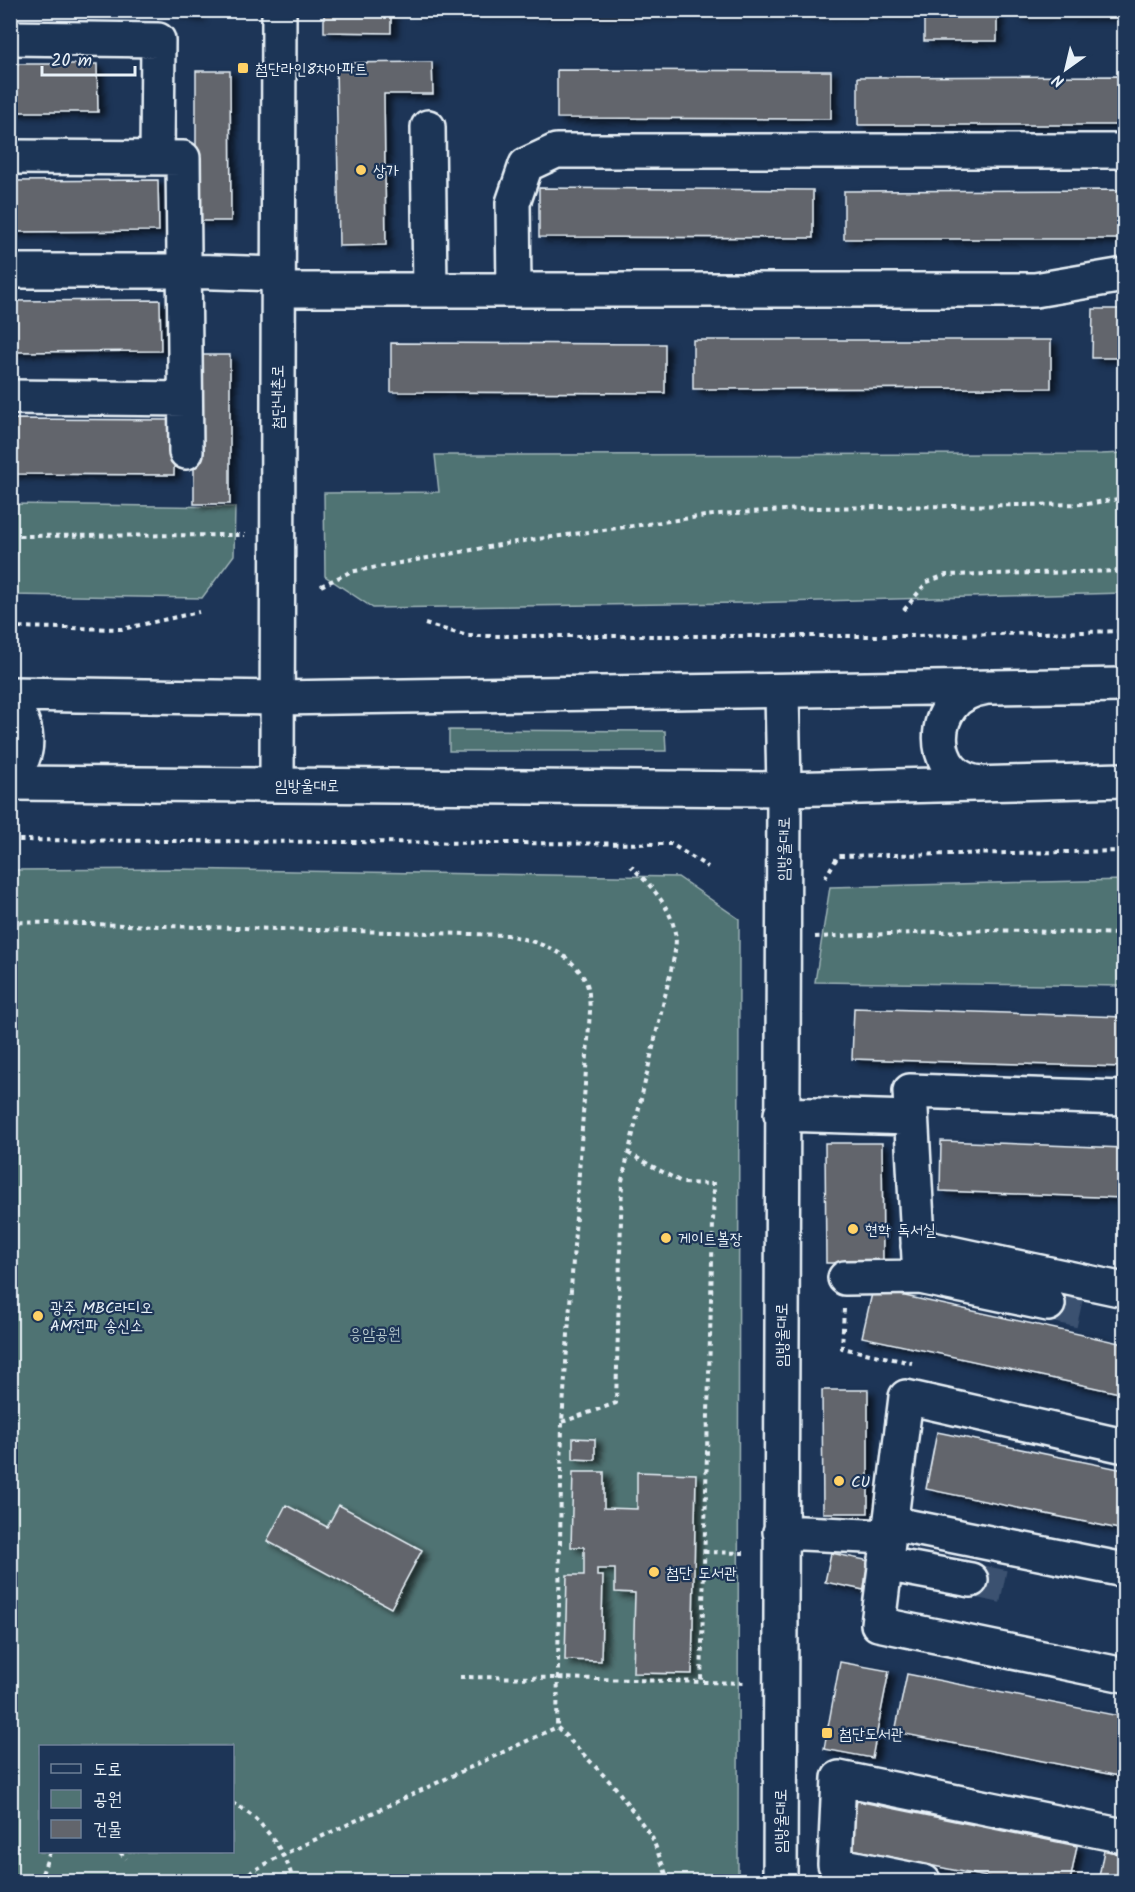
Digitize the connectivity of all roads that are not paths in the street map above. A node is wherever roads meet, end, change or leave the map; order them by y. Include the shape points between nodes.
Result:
1 (279, 10) edge
2 (10, 38) edge
3 (428, 127) dead end
4 (1125, 151) edge
5 (10, 157) edge
6 (157, 158) junction
7 (10, 271) edge
8 (184, 271) junction
9 (1125, 275) edge
10 (278, 282) junction
11 (430, 290) junction
12 (514, 290) junction
13 (10, 397) edge
14 (185, 399) junction
15 (186, 452) dead end
16 (1125, 685) edge
17 (988, 687) junction
18 (782, 692) junction
19 (10, 694) edge
20 (276, 698) junction
21 (10, 703) edge
22 (10, 774) edge
23 (1125, 780) edge
24 (10, 783) edge
25 (276, 784) junction
26 (992, 784) junction
27 (784, 789) junction
28 (1125, 1098) edge
29 (781, 1114) junction
30 (911, 1118) junction
31 (919, 1261) junction
32 (845, 1278) road end
33 (1125, 1290) edge
34 (1048, 1304) tunnel mouth
35 (1125, 1446) edge
36 (780, 1532) junction
37 (888, 1541) junction
38 (1125, 1570) edge
39 (971, 1580) tunnel mouth
40 (1125, 1675) edge
41 (1125, 1836) edge
42 (879, 1877) edge
43 (780, 1881) edge
44 (924, 1881) edge

1 - 10 main road, 첨단내촌로
2 - 6 main road via 158,40
3 - 11 main road
4 - 12 main road via 555,151 526,165 513,203
5 - 6 main road
6 - 8 main road via 183,158
7 - 8 main road
8 - 10 main road
8 - 14 main road
9 - 12 main road via 1035,290
10 - 11 main road
10 - 20 main road, 첨단내촌로
11 - 12 main road
13 - 14 main road
14 - 15 main road
16 - 17 main road
17 - 18 main road
17 - 26 main road via 974,689 948,707 939,736 949,766 960,776 975,783
18 - 20 main road
18 - 27 main road, 임방울대로
19 - 20 main road
20 - 25 main road, 첨단내촌로
21 - 22 main road via 20,713 27,743 23,758
23 - 26 main road, 임방울대로
24 - 25 main road, 임방울대로
25 - 27 main road, 임방울대로
26 - 27 main road, 임방울대로
27 - 29 main road, 임방울대로
28 - 30 main road via 910,1091
29 - 30 main road
29 - 36 main road, 임방울대로
30 - 31 main road
31 - 32 main road
31 - 33 main road
31 - 34 main road
35 - 37 main road via 906,1397
36 - 37 main road
36 - 43 main road, 임방울대로
37 - 38 main road
37 - 39 main road
37 - 40 main road via 878,1623
41 - 42 main road via 838,1778 835,1864
42 - 44 main road

